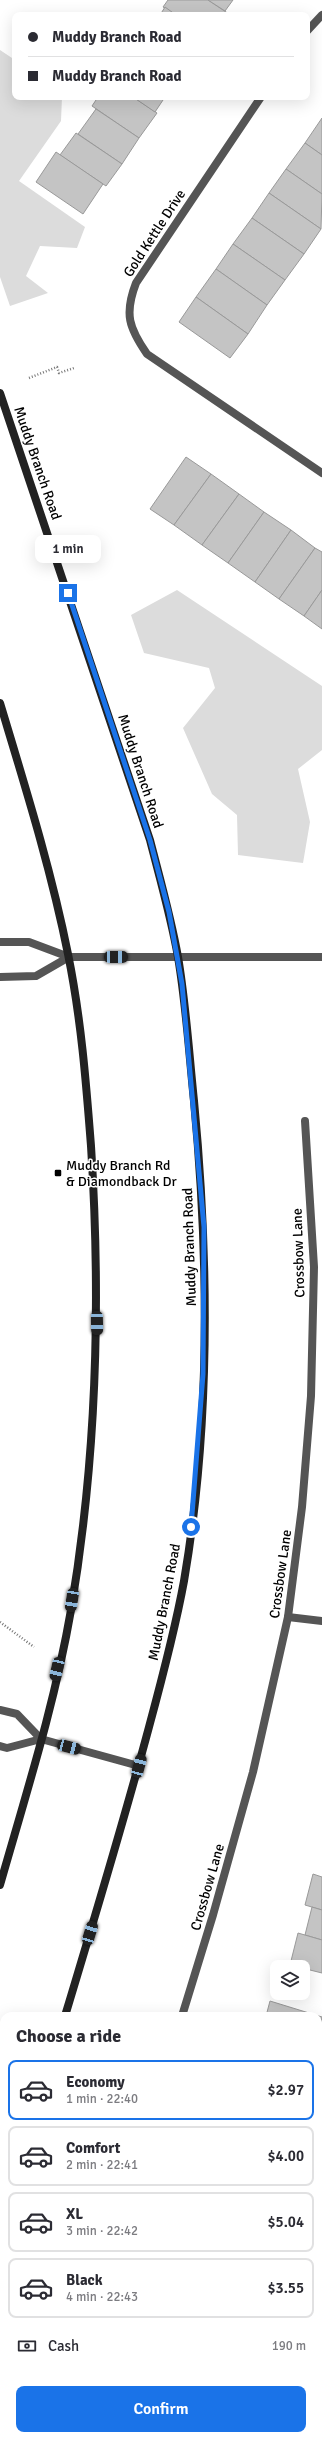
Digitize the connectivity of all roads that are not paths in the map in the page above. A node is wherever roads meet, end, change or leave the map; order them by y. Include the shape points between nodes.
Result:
1 (322, 16) edge
2 (310, 28) edge
3 (259, 100) edge
4 (0, 393) edge
5 (322, 472) edge
6 (0, 704) edge
7 (0, 942) edge
8 (69, 957) junction
9 (178, 957) junction
10 (322, 957) edge
11 (0, 976) edge
12 (304, 1122) dead end
13 (288, 1617) junction
14 (322, 1621) edge
15 (0, 1710) edge
16 (41, 1739) junction
17 (0, 1746) edge
18 (139, 1766) junction
19 (0, 1885) edge
20 (66, 2012) edge
21 (183, 2012) edge

1 - 2 street
3 - 5 street, Gold Kettle Drive via 136,283 129,300 129,317 134,336 147,354
4 - 9 main road, Muddy Branch Road via 150,840
6 - 8 main road via 50,874
7 - 8 street via 29,942
8 - 9 street
8 - 11 street via 36,976
8 - 16 main road via 84,1054 95,1208 97,1337 90,1472 81,1544 70,1613
9 - 10 street
9 - 18 main road, Muddy Branch Road via 204,1227 203,1374 195,1500 184,1581
12 - 13 street, Crossbow Lane via 314,1267 312,1396 302,1507
13 - 14 street
13 - 21 street, Crossbow Lane via 253,1772
15 - 16 street via 16,1714
16 - 17 street via 7,1748
16 - 18 street
16 - 19 main road
18 - 20 main road, Muddy Branch Road

